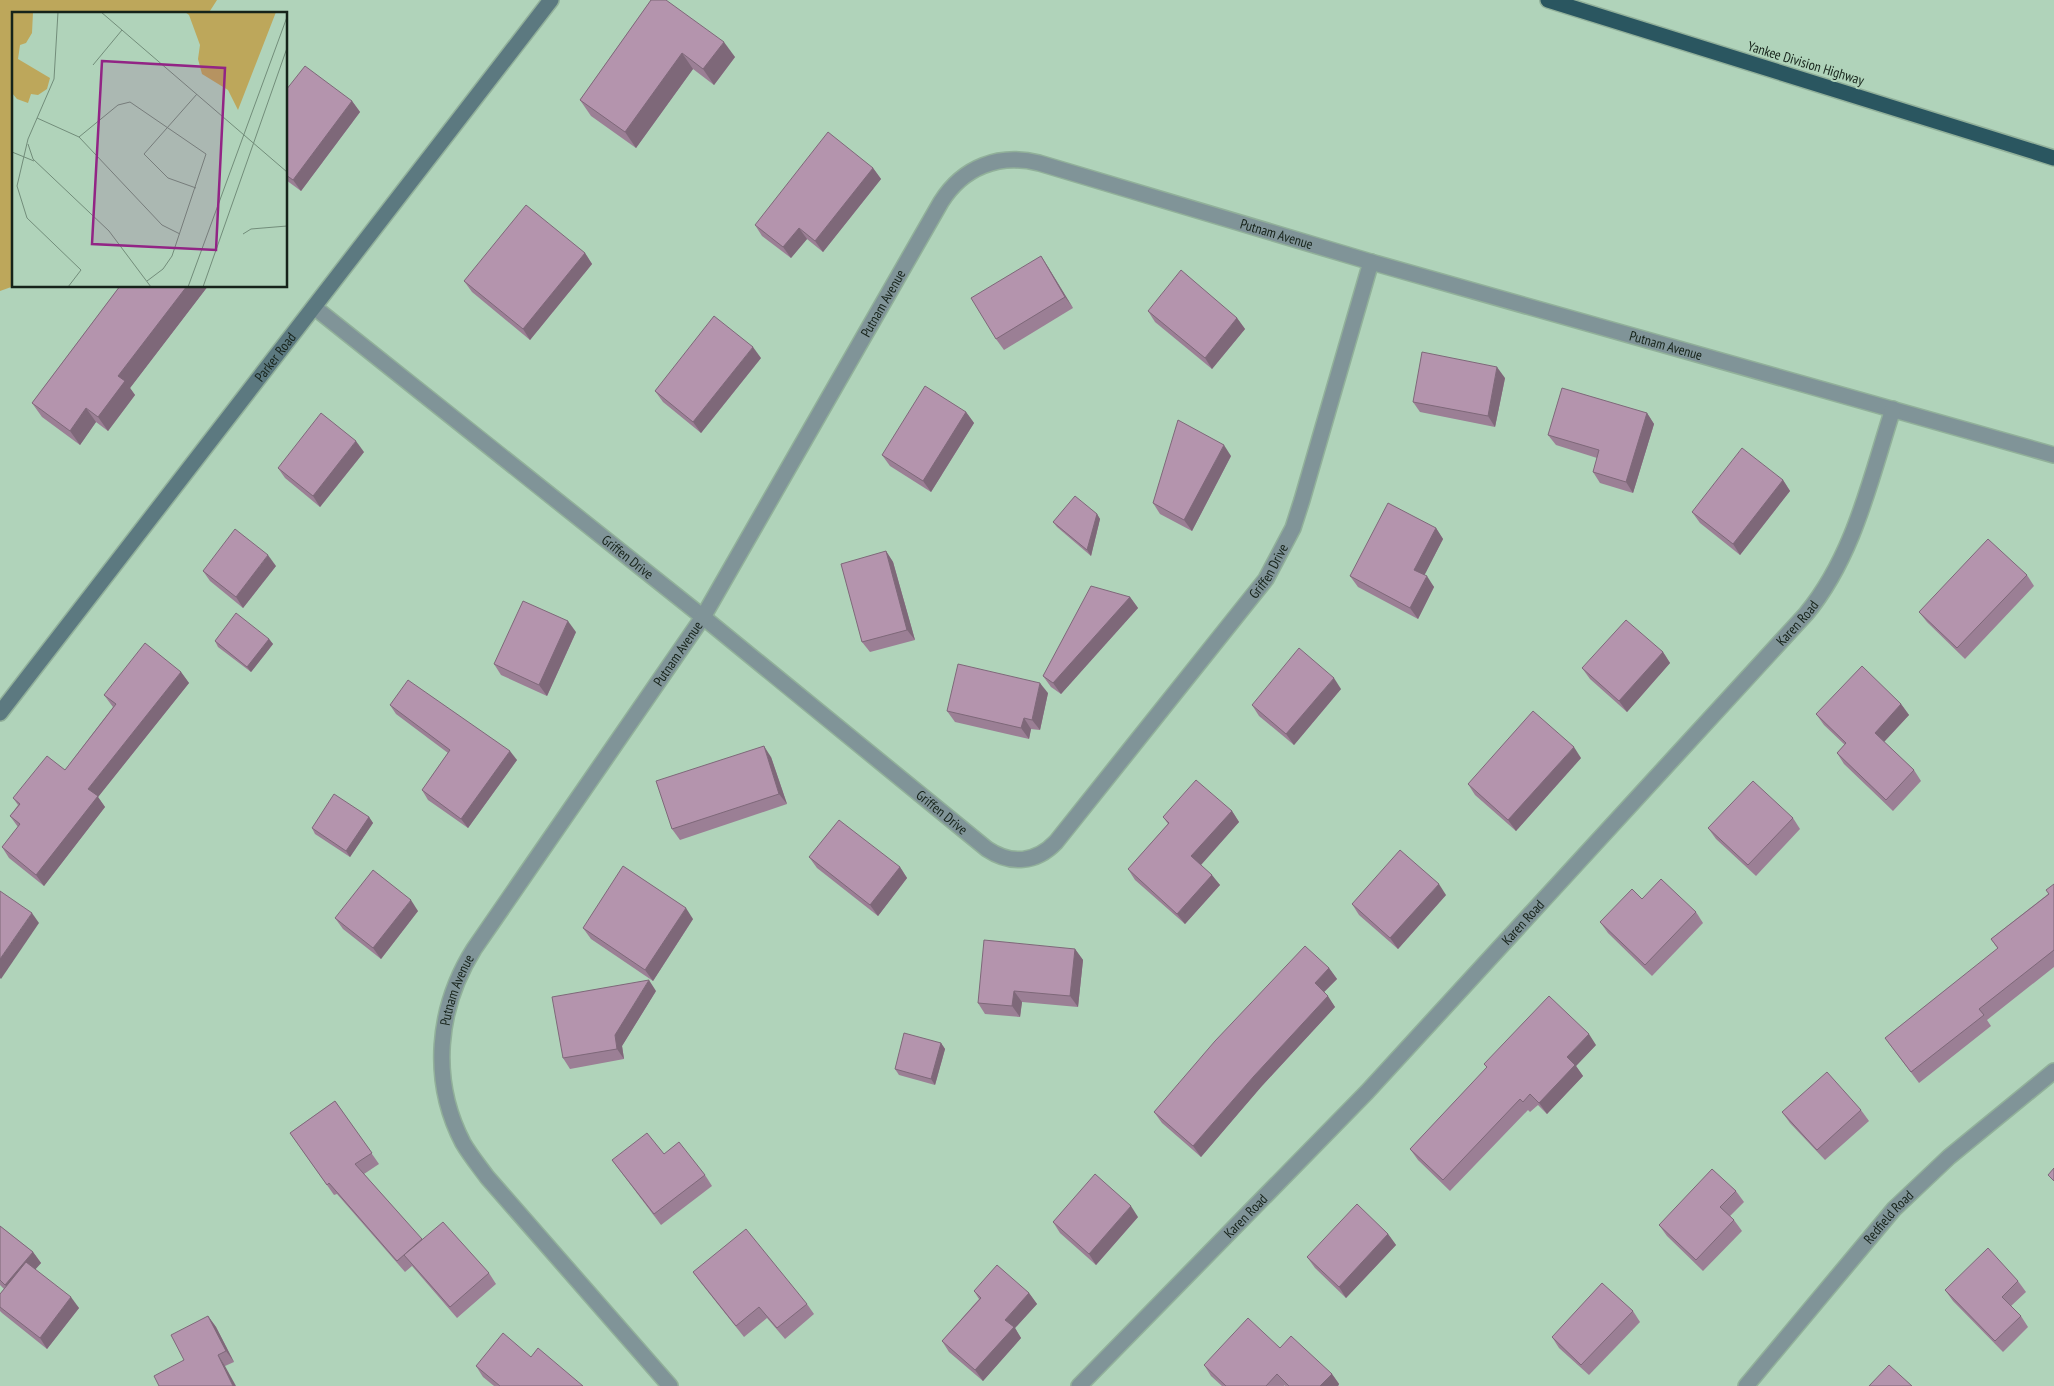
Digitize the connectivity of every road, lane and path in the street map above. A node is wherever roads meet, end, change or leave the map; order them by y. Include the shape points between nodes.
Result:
1 (551, 0) edge
2 (1548, 0) edge
3 (2054, 158) edge
4 (1370, 262) junction
5 (314, 307) junction
6 (1893, 409) junction
7 (2054, 455) edge
8 (703, 616) junction
9 (0, 713) edge
10 (2054, 1071) edge
11 (670, 1386) edge
12 (1078, 1386) edge
13 (1746, 1386) edge

1 - 5 street, Parker Road
2 - 3 highway, Yankee Division Highway
4 - 6 street, Putnam Avenue
4 - 8 street, Putnam Avenue via 1039,163 1011,159 974,169 951,187 940,202
4 - 8 street, Griffen Drive via 1302,500 1266,580 1056,842 1038,856 1007,860 987,850
5 - 8 street, Griffen Drive
5 - 9 street, Parker Road
6 - 7 street, Putnam Avenue
6 - 12 street, Karen Road via 1842,558 1806,614 1367,1092
8 - 11 street, Putnam Avenue via 463,967 448,1005 441,1045 448,1106 475,1161
10 - 13 street, Redfield Road via 1949,1157 1894,1209

